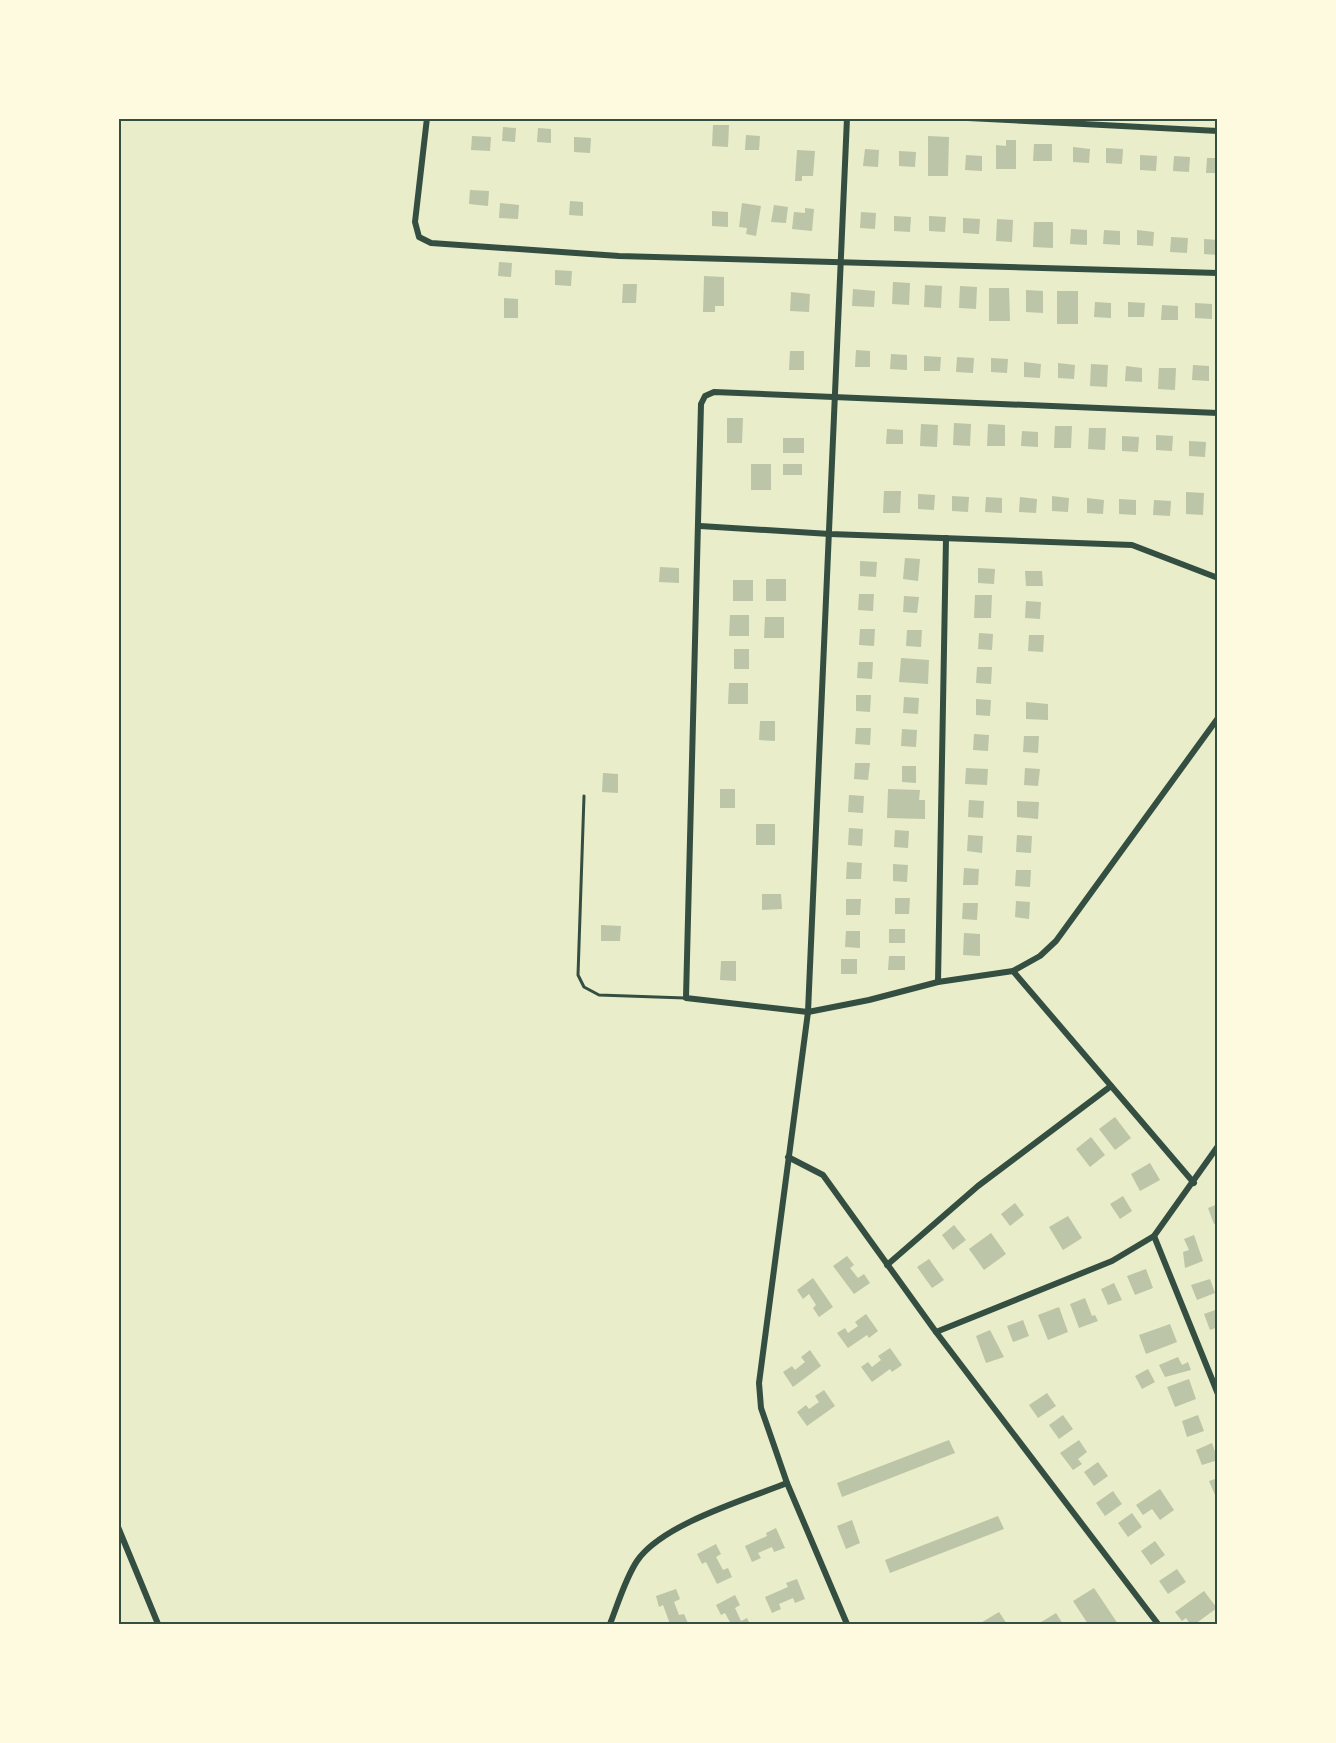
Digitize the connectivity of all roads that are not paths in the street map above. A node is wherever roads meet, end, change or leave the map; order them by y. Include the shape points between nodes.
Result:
1 (427, 118) edge
2 (847, 118) edge
3 (969, 118) edge
4 (1218, 131) edge
5 (839, 261) junction
6 (1218, 273) edge
7 (836, 399) junction
8 (1218, 413) edge
9 (700, 526) junction
10 (830, 534) junction
11 (946, 538) junction
12 (1218, 578) edge
13 (1218, 718) edge
14 (584, 796) dead end
15 (1013, 971) junction
16 (938, 982) junction
17 (686, 998) junction
18 (808, 1012) junction
19 (1111, 1086) junction
20 (1218, 1146) edge
21 (788, 1156) junction
22 (1194, 1183) junction
23 (1154, 1236) junction
24 (887, 1265) junction
25 (936, 1332) junction
26 (1218, 1394) edge
27 (787, 1483) junction
28 (118, 1527) edge
29 (158, 1624) edge
30 (610, 1624) edge
31 (847, 1624) edge
32 (1158, 1624) edge

1 - 5 street via 415,222 420,237 431,243 619,255
2 - 5 street
3 - 4 street
5 - 6 street
5 - 7 street
7 - 8 street
7 - 9 street via 714,392 705,396
7 - 10 street
9 - 10 street
9 - 17 street
10 - 11 street
10 - 18 street
11 - 12 street via 1132,545
11 - 16 street
13 - 15 street via 1056,941 1040,956
14 - 17 lane via 578,975 584,987 599,995
15 - 16 street
15 - 19 street
16 - 18 street
17 - 18 street
18 - 21 street
19 - 22 street
19 - 24 street via 978,1186
20 - 22 street
21 - 24 street via 823,1175
21 - 27 street via 759,1383 761,1408
22 - 23 street
23 - 25 street via 1112,1261
23 - 26 street
24 - 25 street
25 - 32 street
27 - 30 street via 682,1526 654,1544 637,1561
27 - 31 street
28 - 29 street

